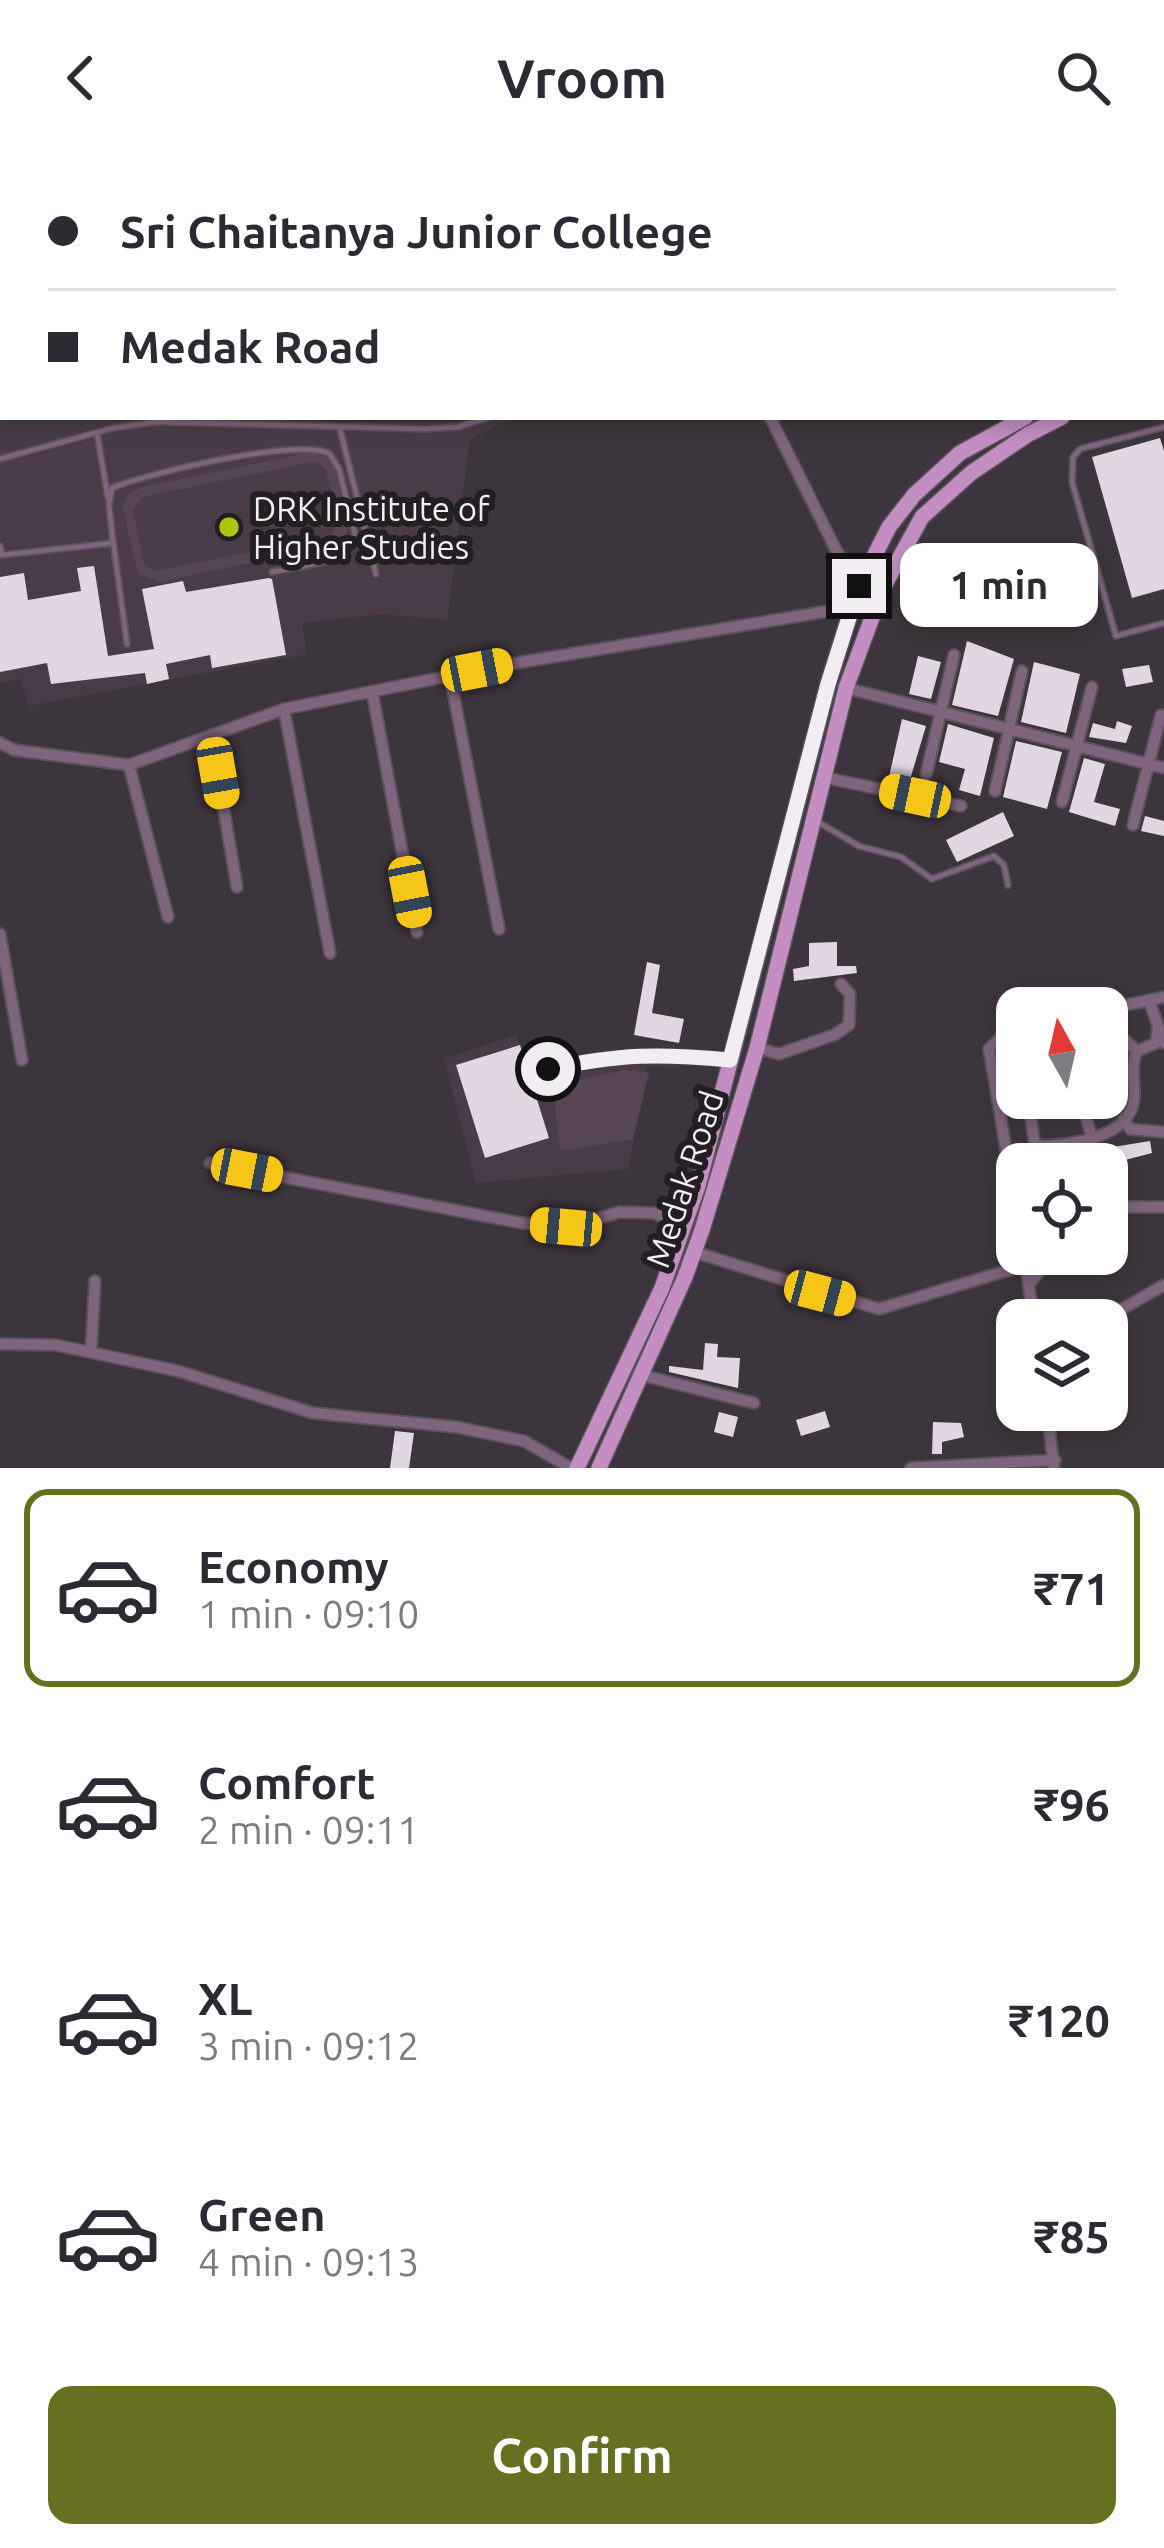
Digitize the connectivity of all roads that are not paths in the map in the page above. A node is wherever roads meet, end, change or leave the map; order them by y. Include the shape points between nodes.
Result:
1 (480, 420) edge
2 (771, 420) edge
3 (1020, 420) edge
4 (1056, 420) edge
5 (1164, 427) edge
6 (340, 429) junction
7 (97, 432) junction
8 (0, 459) edge
9 (109, 504) junction
10 (113, 540) junction
11 (0, 546) edge
12 (272, 572) dead end
13 (376, 574) dead end
14 (859, 586) junction
15 (853, 607) junction
16 (875, 608) junction
17 (1164, 623) edge
18 (127, 644) dead end
19 (954, 655) dead end
20 (1022, 671) dead end
21 (450, 676) junction
22 (1092, 687) dead end
23 (846, 688) junction
24 (372, 691) junction
25 (284, 709) junction
26 (941, 711) junction
27 (1161, 715) dead end
28 (1009, 728) junction
29 (211, 736) junction
30 (0, 743) edge
31 (1077, 746) junction
32 (1148, 764) junction
33 (129, 765) junction
34 (1164, 768) edge
35 (926, 776) dead end
36 (822, 777) junction
37 (995, 791) dead end
38 (1062, 802) dead end
39 (962, 806) dead end
40 (811, 818) junction
41 (1133, 825) dead end
42 (1008, 885) dead end
43 (237, 887) dead end
44 (168, 917) dead end
45 (499, 929) dead end
46 (417, 932) dead end
47 (0, 934) edge
48 (330, 953) dead end
49 (841, 984) dead end
50 (1164, 997) edge
51 (1149, 1000) junction
52 (1128, 1005) edge
53 (1158, 1025) junction
54 (996, 1041) edge
55 (1128, 1043) edge
56 (1164, 1043) edge
57 (758, 1048) junction
58 (1137, 1051) junction
59 (22, 1060) dead end
60 (730, 1060) junction
61 (548, 1069) dead end
62 (996, 1090) edge
63 (1128, 1113) edge
64 (1032, 1119) edge
65 (1087, 1119) edge
66 (1124, 1119) joint
67 (1164, 1132) edge
68 (1094, 1140) junction
69 (210, 1162) dead end
70 (1128, 1207) edge
71 (1164, 1207) edge
72 (685, 1223) junction
73 (694, 1252) junction
74 (996, 1270) edge
75 (1028, 1275) edge
76 (1036, 1275) edge
77 (95, 1281) dead end
78 (1029, 1284) junction
79 (1164, 1285) edge
80 (1031, 1299) edge
81 (1128, 1306) edge
82 (0, 1344) edge
83 (91, 1352) junction
84 (641, 1375) junction
85 (754, 1403) dead end
86 (1050, 1431) edge
87 (1054, 1464) edge
88 (930, 1467) edge
89 (574, 1468) edge
90 (599, 1468) edge
91 (911, 1468) edge

1 - 6 lane
2 - 14 street
3 - 14 main road, Medak Road via 960,453 914,495
4 - 16 main road, Medak Road via 971,473 922,517
5 - 17 lane via 1080,449 1072,482 1116,636
6 - 7 lane via 157,422
6 - 13 lane
7 - 8 lane
7 - 9 lane
9 - 10 lane
9 - 12 lane via 112,488 142,476 301,448 329,453 352,543 336,558
10 - 11 lane via 2,555
10 - 18 lane
14 - 15 main road, Medak Road
14 - 16 street
15 - 21 street
15 - 60 main road, Medak Road
16 - 23 main road, Medak Road
19 - 26 street
20 - 28 street
21 - 24 street
21 - 45 street
22 - 31 street
23 - 26 street
23 - 36 main road, Medak Road
24 - 25 street
24 - 46 street
25 - 29 street
25 - 48 street
26 - 28 street
26 - 35 street
27 - 32 street
28 - 31 street
28 - 37 street
29 - 33 street
29 - 43 street
30 - 33 street
31 - 32 street
31 - 38 street
32 - 34 street
32 - 41 street
33 - 44 street
36 - 39 street
36 - 40 main road, Medak Road
40 - 42 lane via 932,879 994,856
40 - 57 main road, Medak Road
47 - 59 street
49 - 57 street via 850,994 848,1025 779,1054
50 - 51 street
51 - 52 street
51 - 53 street
53 - 56 street
53 - 58 street via 1156,1043
54 - 62 street via 989,1048
55 - 58 street
57 - 73 main road, Medak Road
58 - 63 street
60 - 61 lane via 620,1054
60 - 72 main road, Medak Road
64 - 68 street via 1036,1146
65 - 68 street
66 - 67 street via 1130,1129
66 - 68 street
69 - 72 street via 521,1223 572,1227 620,1212
70 - 71 street
72 - 89 main road, Medak Road
73 - 74 street via 879,1309
73 - 84 main road, Medak Road
75 - 78 street
76 - 78 street
77 - 83 street
78 - 80 street
79 - 81 street
82 - 83 street
83 - 89 street via 313,1414 524,1441
84 - 85 street
84 - 90 main road, Medak Road
86 - 87 street
87 - 88 street
88 - 91 street

